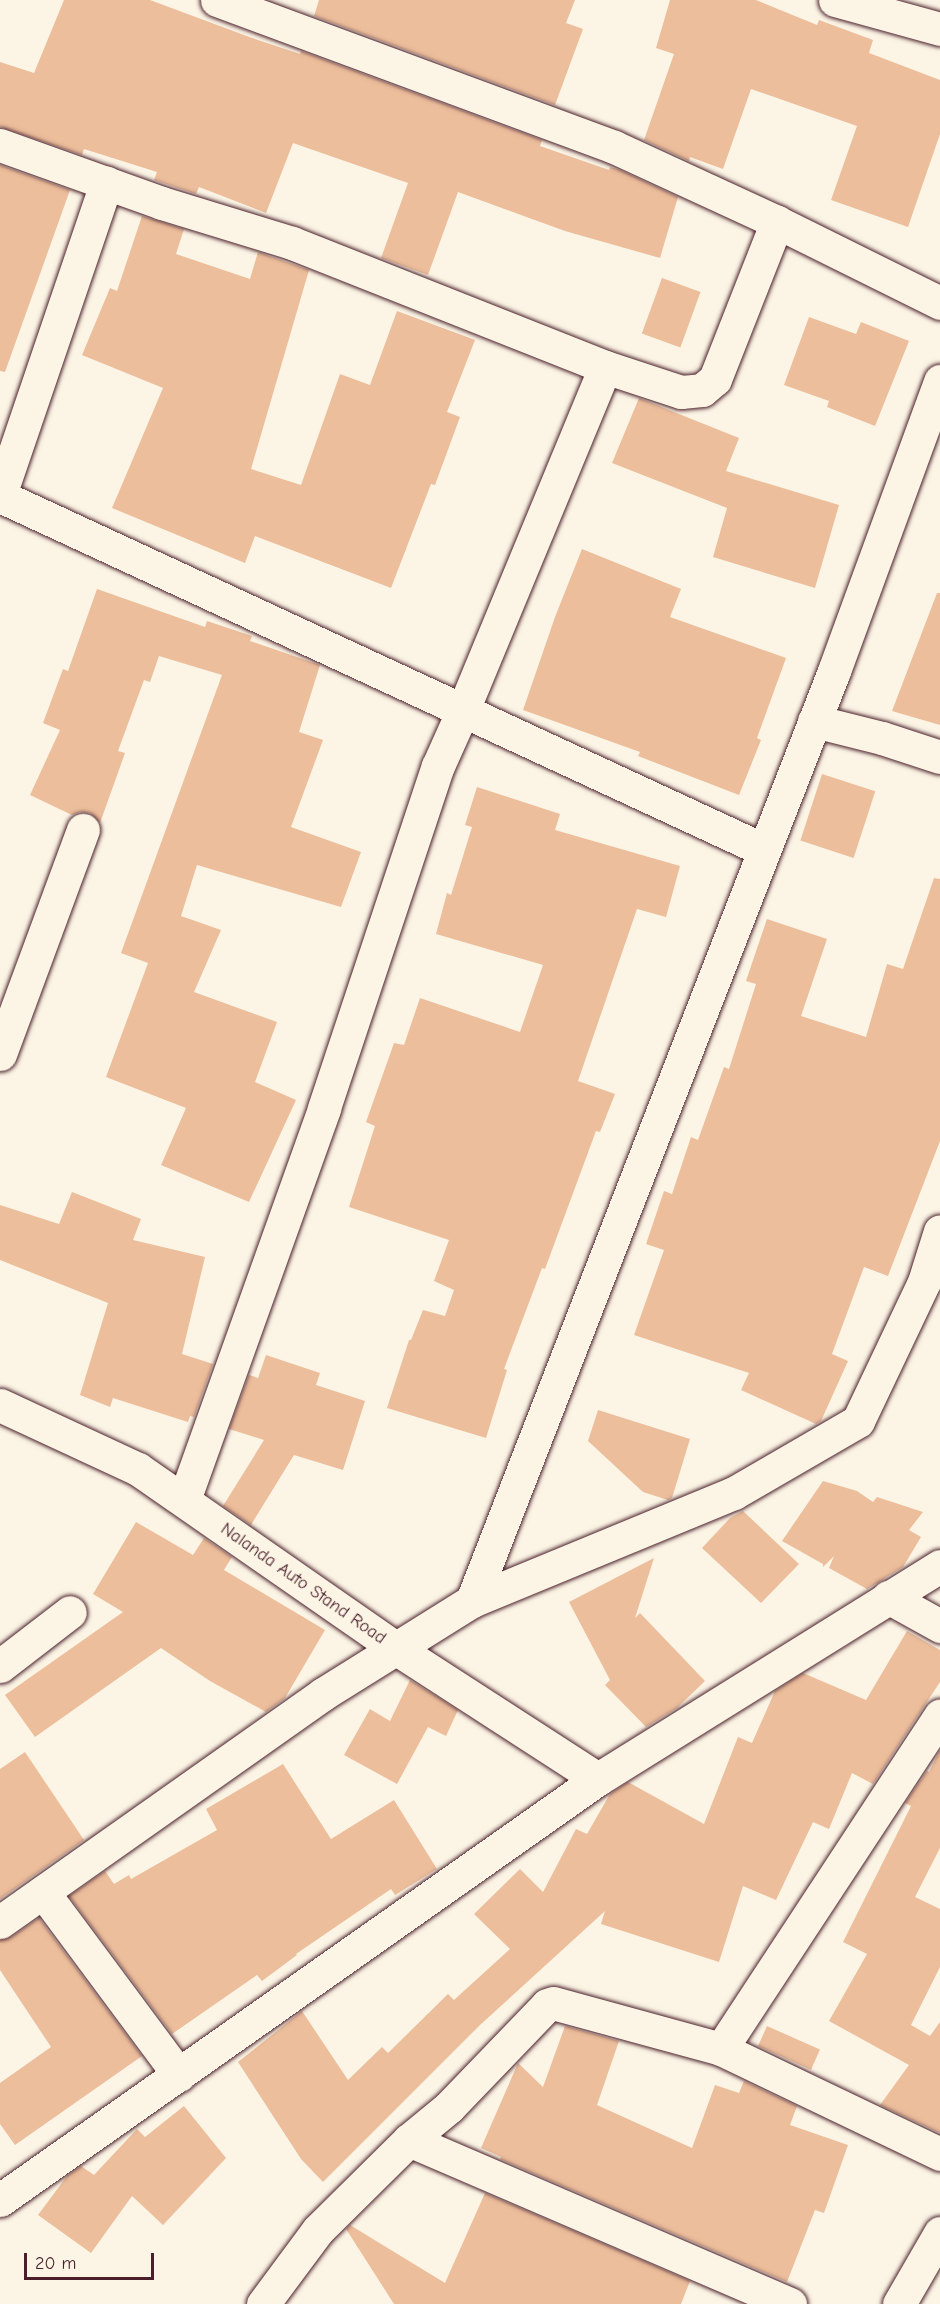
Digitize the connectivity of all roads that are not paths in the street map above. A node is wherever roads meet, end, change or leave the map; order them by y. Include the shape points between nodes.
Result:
1 (217, 0) edge
2 (835, 0) edge
3 (940, 29) edge
4 (0, 145) edge
5 (106, 183) junction
6 (777, 222) junction
7 (940, 303) edge
8 (605, 366) junction
9 (940, 381) edge
10 (0, 495) edge
11 (464, 711) junction
12 (814, 721) junction
13 (940, 757) edge
14 (83, 830) dead end
15 (764, 850) junction
16 (0, 1054) edge
17 (940, 1231) edge
18 (0, 1405) edge
19 (184, 1500) junction
20 (940, 1566) edge
21 (888, 1597) junction
22 (472, 1601) junction
23 (70, 1612) dead end
24 (940, 1626) edge
25 (397, 1649) junction
26 (0, 1666) edge
27 (940, 1716) edge
28 (598, 1779) junction
29 (43, 1892) junction
30 (0, 1922) edge
31 (721, 2049) junction
32 (179, 2075) junction
33 (409, 2140) junction
34 (940, 2154) edge
35 (0, 2200) edge
36 (940, 2233) edge
37 (263, 2304) edge
38 (790, 2304) edge
39 (899, 2304) edge

1 - 6 street via 614,147
2 - 3 street
4 - 5 street
5 - 8 street via 292,243
5 - 10 street
6 - 7 street
6 - 8 street via 715,379 702,390 681,392
8 - 11 street
9 - 12 street
10 - 11 street
11 - 15 street
11 - 19 street via 438,766 324,1108
12 - 13 street
12 - 15 street
14 - 16 street
15 - 22 street
17 - 22 street via 924,1282 858,1421 734,1493
18 - 19 street, Nalanda Auto Stand Road via 138,1469
19 - 25 street, Nalanda Auto Stand Road
20 - 21 street
21 - 24 street
21 - 28 street
22 - 25 street
23 - 26 street
25 - 28 street, Nalanda Auto Stand Road
25 - 29 street via 323,1694
27 - 31 street
28 - 32 street
29 - 30 street
29 - 32 street
31 - 33 street via 553,2003 449,2107
31 - 34 street
32 - 35 street
33 - 37 street via 318,2230
33 - 38 street
36 - 39 street

